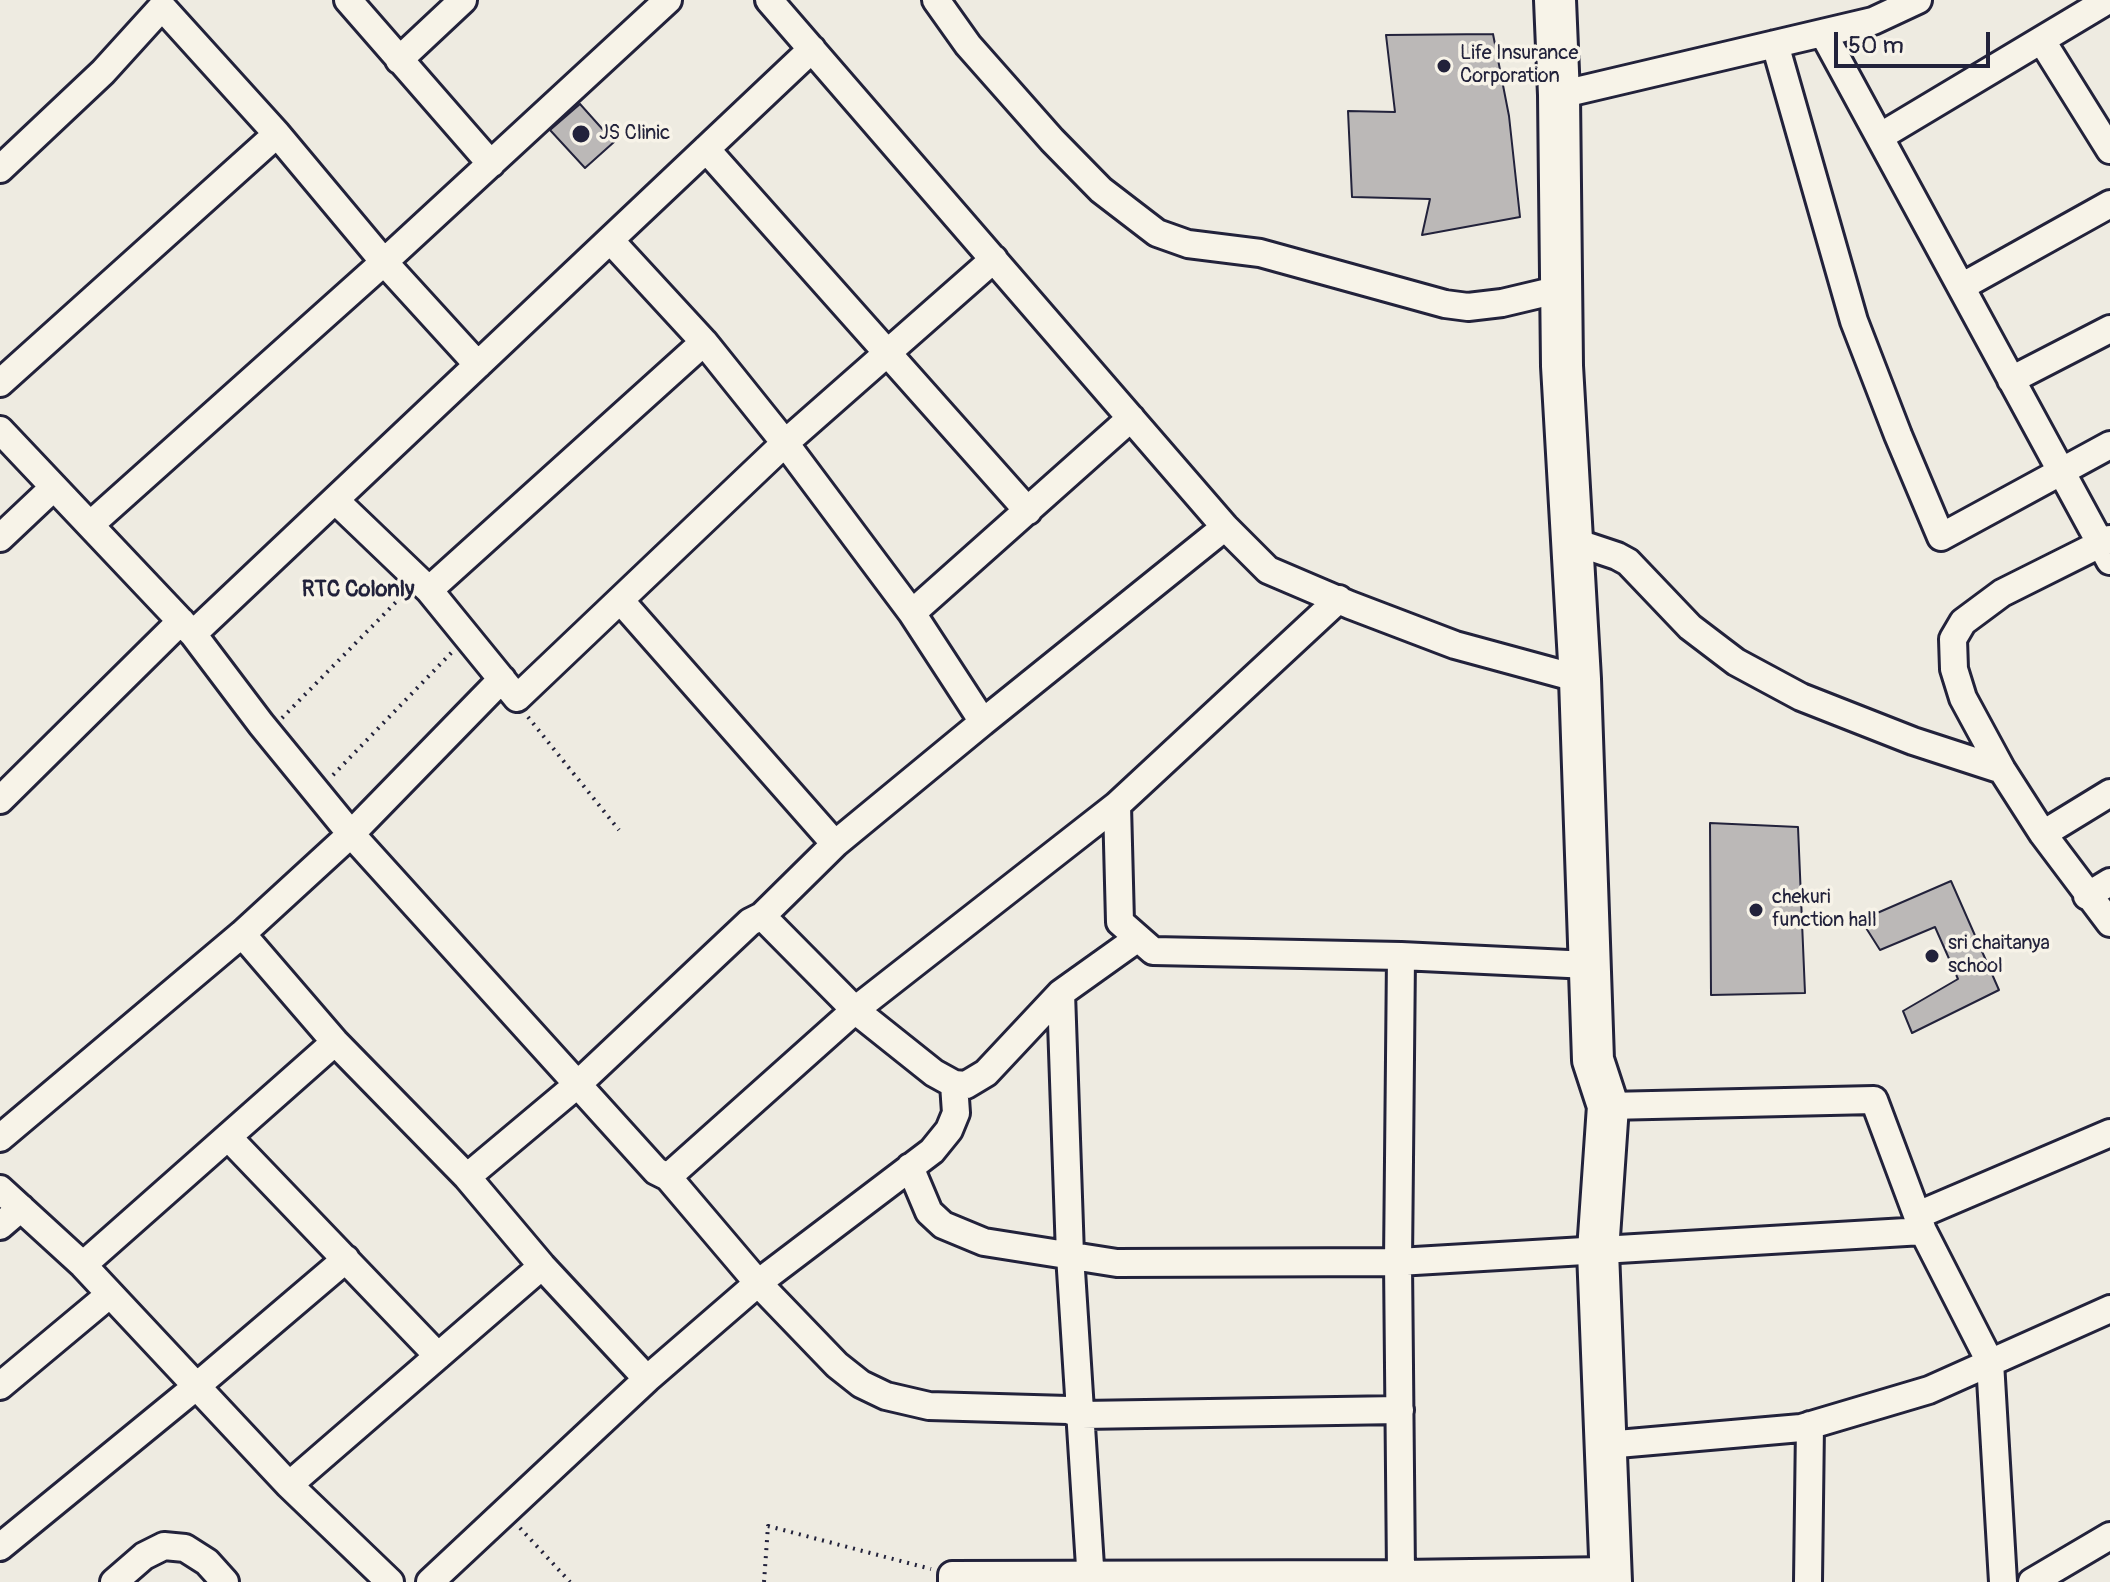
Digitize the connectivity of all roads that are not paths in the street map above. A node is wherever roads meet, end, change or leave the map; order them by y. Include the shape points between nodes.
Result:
1 (348, 0) edge
2 (463, 0) edge
3 (668, 0) edge
4 (769, 0) edge
5 (936, 0) edge
6 (1555, 0) edge
7 (2108, 0) edge
8 (1916, 1) edge
9 (167, 3) edge
10 (1823, 33) junction
11 (2042, 41) junction
12 (1775, 44) junction
13 (812, 49) junction
14 (399, 60) junction
15 (1559, 95) junction
16 (277, 134) junction
17 (1881, 136) junction
18 (706, 149) junction
19 (2110, 150) edge
20 (491, 164) junction
21 (0, 169) edge
22 (2110, 204) edge
23 (610, 240) junction
24 (994, 259) junction
25 (384, 262) junction
26 (1961, 287) junction
27 (1561, 289) junction
28 (2110, 329) edge
29 (704, 342) junction
30 (885, 353) junction
31 (478, 365) junction
32 (2011, 380) junction
33 (0, 383) edge
34 (1131, 418) junction
35 (0, 430) edge
36 (785, 443) junction
37 (2110, 445) edge
38 (2061, 471) junction
39 (54, 487) junction
40 (335, 500) junction
41 (1028, 511) junction
42 (90, 525) junction
43 (1225, 527) junction
44 (0, 538) edge
45 (1572, 541) junction
46 (2107, 548) edge
47 (420, 588) junction
48 (1339, 599) junction
49 (620, 600) junction
50 (912, 613) junction
51 (187, 628) junction
52 (502, 679) junction
53 (1580, 679) junction
54 (983, 722) junction
55 (2002, 770) junction
56 (2110, 793) edge
57 (0, 800) edge
58 (1117, 805) junction
59 (351, 834) junction
60 (2043, 834) junction
61 (835, 844) junction
62 (2110, 882) edge
63 (2087, 896) junction
64 (762, 916) junction
65 (2110, 923) edge
66 (242, 934) junction
67 (1138, 938) junction
68 (1401, 956) junction
69 (1589, 965) junction
70 (1061, 993) junction
71 (855, 1010) junction
72 (335, 1042) junction
73 (578, 1084) junction
74 (954, 1084) junction
75 (1608, 1106) junction
76 (2110, 1133) edge
77 (228, 1137) junction
78 (0, 1138) edge
79 (910, 1167) junction
80 (467, 1177) junction
81 (668, 1177) junction
82 (0, 1189) edge
83 (21, 1208) junction
84 (1920, 1223) junction
85 (0, 1226) edge
86 (1598, 1251) junction
87 (1070, 1255) junction
88 (346, 1259) junction
89 (1398, 1262) junction
90 (83, 1265) junction
91 (542, 1266) junction
92 (758, 1283) junction
93 (109, 1295) junction
94 (2110, 1309) edge
95 (438, 1356) junction
96 (1990, 1362) junction
97 (647, 1379) junction
98 (198, 1385) junction
99 (0, 1386) edge
100 (1400, 1410) junction
101 (1082, 1415) junction
102 (1810, 1425) junction
103 (1606, 1445) junction
104 (289, 1485) junction
105 (2110, 1536) edge
106 (0, 1547) edge
107 (1401, 1574) junction
108 (1611, 1576) edge
109 (952, 1578) edge
110 (1091, 1578) edge
111 (114, 1582) edge
112 (225, 1582) edge
113 (390, 1582) edge
114 (430, 1582) edge
115 (1808, 1582) edge
116 (2003, 1582) edge
117 (2032, 1582) edge

1 - 14 street
2 - 14 street
3 - 20 street
4 - 13 street
5 - 27 street via 968,45 1052,140 1101,190 1157,233 1188,244 1260,253 1456,305 1502,303
6 - 15 main road
7 - 11 street
8 - 10 street via 1873,21
9 - 16 street
9 - 21 street
10 - 12 street
10 - 17 street
11 - 17 street
11 - 19 street
12 - 15 street
12 - 38 street via 1854,321 1941,537
13 - 18 street
13 - 24 street
14 - 20 street
15 - 27 main road
16 - 25 street
16 - 33 street
17 - 26 street
18 - 23 street
18 - 30 street
20 - 25 street
22 - 26 street
23 - 29 street
23 - 31 street
24 - 30 street
24 - 34 street
25 - 31 street
25 - 42 street
26 - 32 street
27 - 45 main road
28 - 32 street
29 - 36 street
29 - 47 street
30 - 36 street
30 - 41 street
31 - 40 street
32 - 38 street
34 - 41 street
34 - 43 street
35 - 39 street
36 - 49 street
36 - 50 street
37 - 38 street
38 - 46 street
39 - 42 street
39 - 44 street
40 - 47 street
40 - 51 street
41 - 50 street
42 - 51 street
43 - 48 street via 1268,570
43 - 54 street
45 - 53 main road
45 - 55 street via 1628,562 1690,627 1736,662 1801,697
46 - 55 street via 2002,593 1963,622 1953,639 1954,669 1963,698
47 - 52 street
48 - 53 street via 1455,645
48 - 58 street
49 - 52 street via 517,698
49 - 61 street
50 - 54 street
51 - 57 street
51 - 59 street
52 - 59 street
53 - 69 main road
54 - 61 street
55 - 60 street
56 - 60 street
58 - 67 street via 1120,922
58 - 71 street
59 - 66 street
59 - 73 street
60 - 63 street
61 - 64 street
62 - 63 street
63 - 65 street
64 - 71 street
64 - 73 street
66 - 72 street
66 - 78 street
67 - 68 street via 1153,951
67 - 70 street
68 - 69 street
68 - 89 street
69 - 75 main road via 1593,1060
70 - 74 street via 986,1073 966,1085
70 - 87 street
71 - 74 street
71 - 81 street
72 - 77 street
72 - 80 street
73 - 80 street
73 - 81 street via 656,1171
74 - 79 street via 956,1113 949,1130
75 - 84 street via 1874,1100
75 - 86 main road
76 - 84 street
77 - 88 street
77 - 90 street
79 - 87 street via 929,1212 943,1225 984,1242
79 - 92 street
80 - 91 street
81 - 92 street
82 - 83 street
83 - 85 street
83 - 90 street
84 - 86 street
84 - 96 street
86 - 89 street
86 - 103 main road
87 - 89 street via 1117,1263
87 - 101 street
88 - 95 street
88 - 98 street
89 - 100 street
90 - 93 street
91 - 95 street
91 - 97 street
92 - 97 street
92 - 101 street via 837,1365 886,1396 929,1406 1068,1410
93 - 98 street
93 - 99 street
94 - 96 street
95 - 104 street
96 - 102 street via 1929,1390
96 - 116 street
97 - 114 street
98 - 104 street
98 - 106 street
100 - 101 street
100 - 107 street
101 - 110 street
102 - 103 street
102 - 115 street
103 - 108 main road
104 - 113 street
105 - 117 street
107 - 108 street
107 - 110 street
109 - 110 street
111 - 112 street via 164,1546 185,1548

